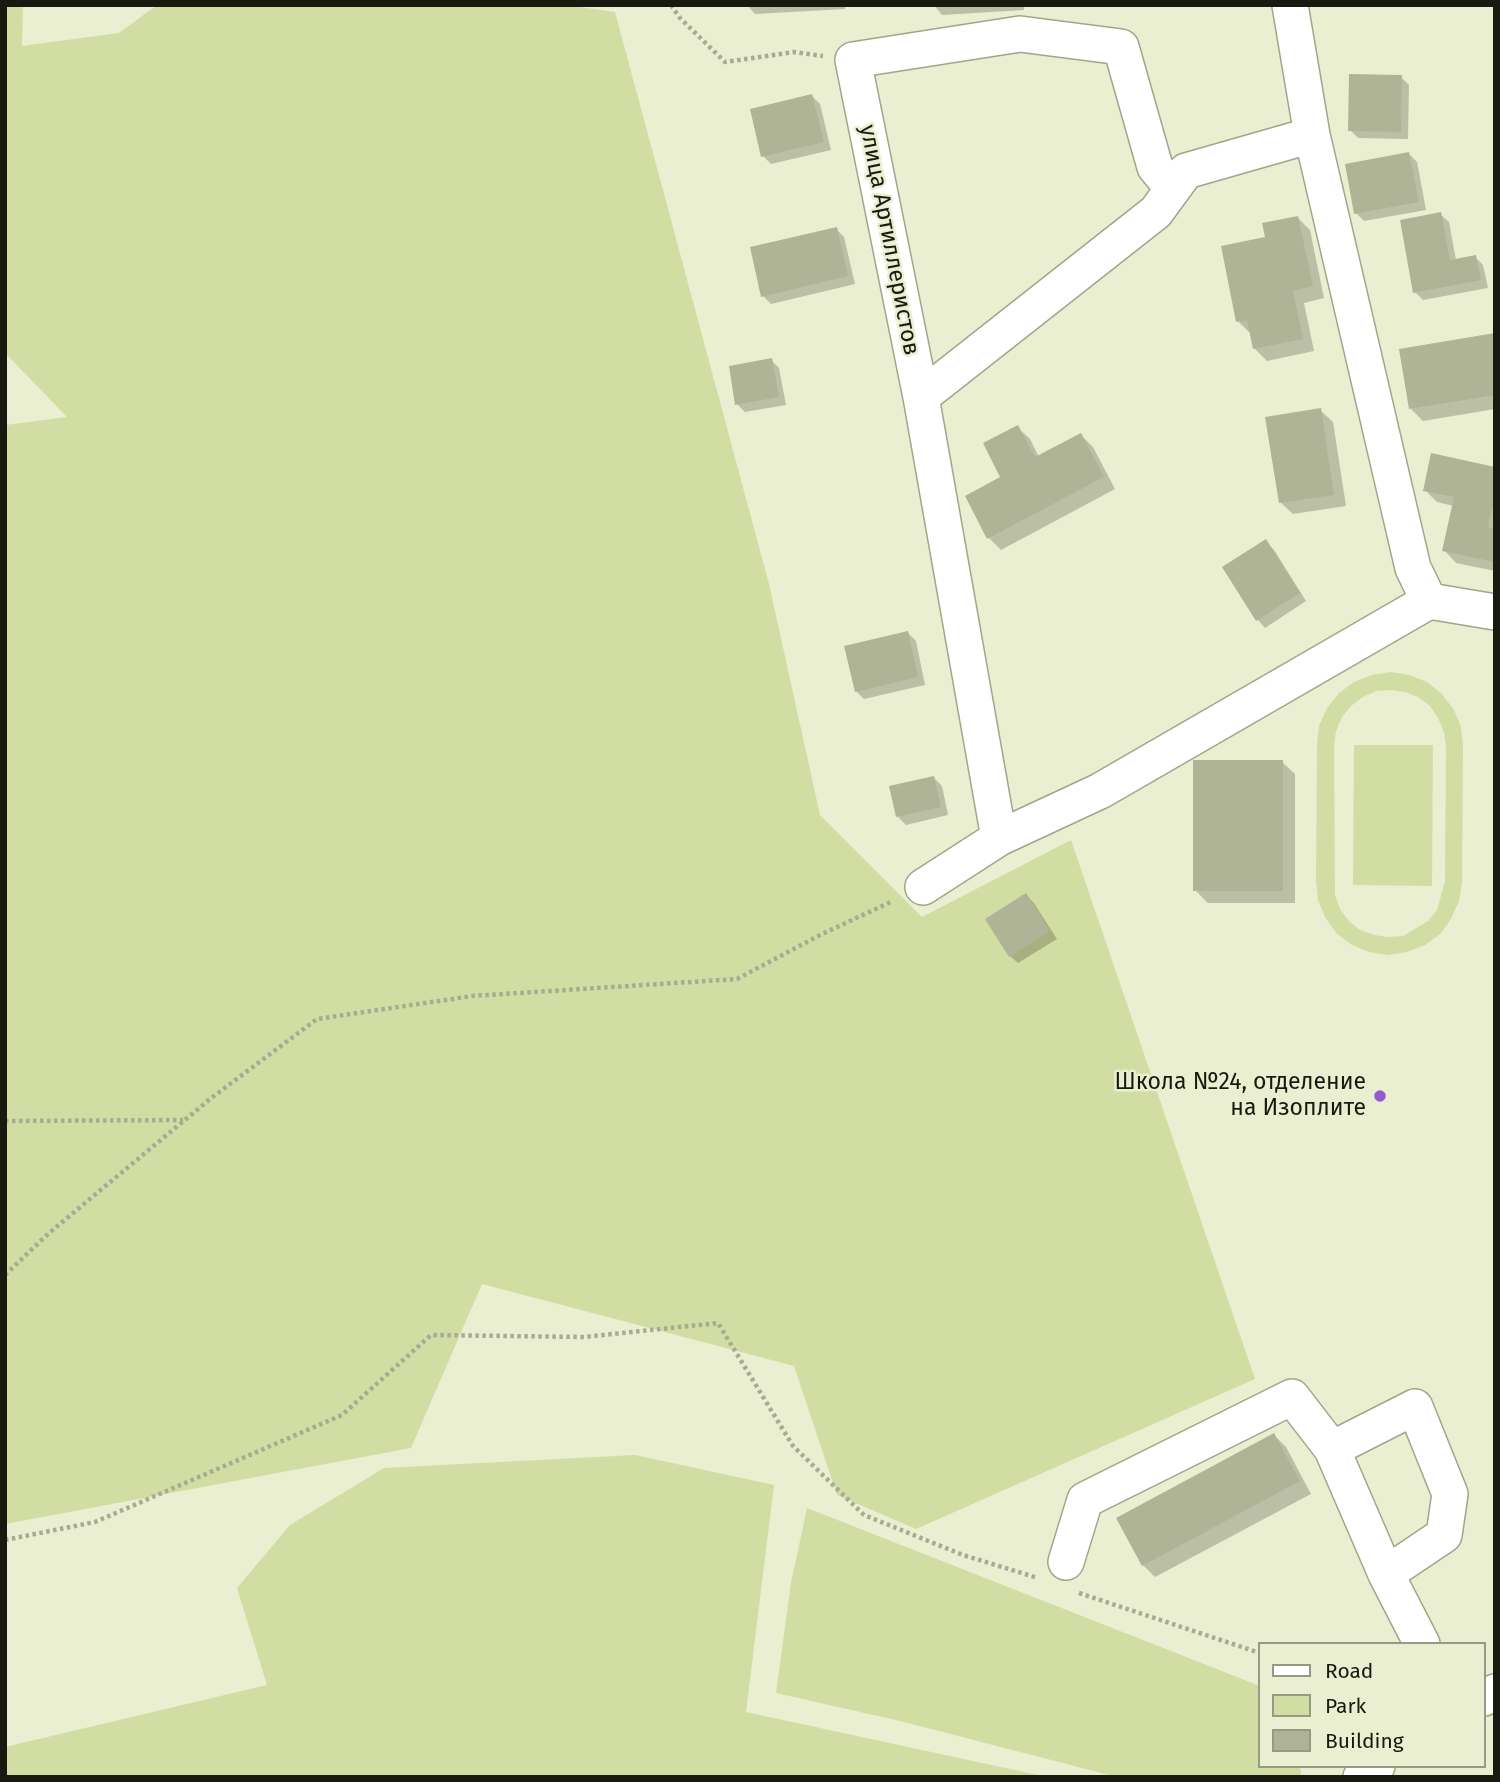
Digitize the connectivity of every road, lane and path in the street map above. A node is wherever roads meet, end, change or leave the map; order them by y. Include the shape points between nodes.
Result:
1 (671, 5) edge
2 (1290, 5) edge
3 (853, 60) junction
4 (1312, 135) junction
5 (1173, 189) junction
6 (921, 397) junction
7 (1429, 601) junction
8 (1495, 612) edge
9 (999, 838) junction
10 (923, 887) joint
11 (185, 1120) junction
12 (5, 1121) edge
13 (5, 1275) edge
14 (1332, 1449) junction
15 (5, 1539) edge
16 (1386, 1574) junction
17 (1060, 1578) junction
18 (1421, 1642) edge
19 (1258, 1652) edge

1 - 3 path via 725,62 794,52
2 - 4 street
3 - 5 street via 1020,34 1121,47 1155,167
3 - 6 street, улица Артиллеристов
4 - 5 street via 1186,171
4 - 7 street via 1413,568
5 - 6 street via 1156,212
6 - 9 street, улица Артиллеристов
7 - 8 street
7 - 9 street via 1100,791
9 - 10 street
10 - 11 path via 737,979 472,996 317,1019
11 - 12 path
11 - 13 path
14 - 16 street
14 - 16 street via 1415,1407 1450,1494 1444,1535
14 - 17 street via 1292,1397 1085,1500
15 - 17 path via 95,1522 342,1415 431,1335 583,1337 718,1323 793,1446 864,1515 963,1555
16 - 18 street
17 - 19 path

